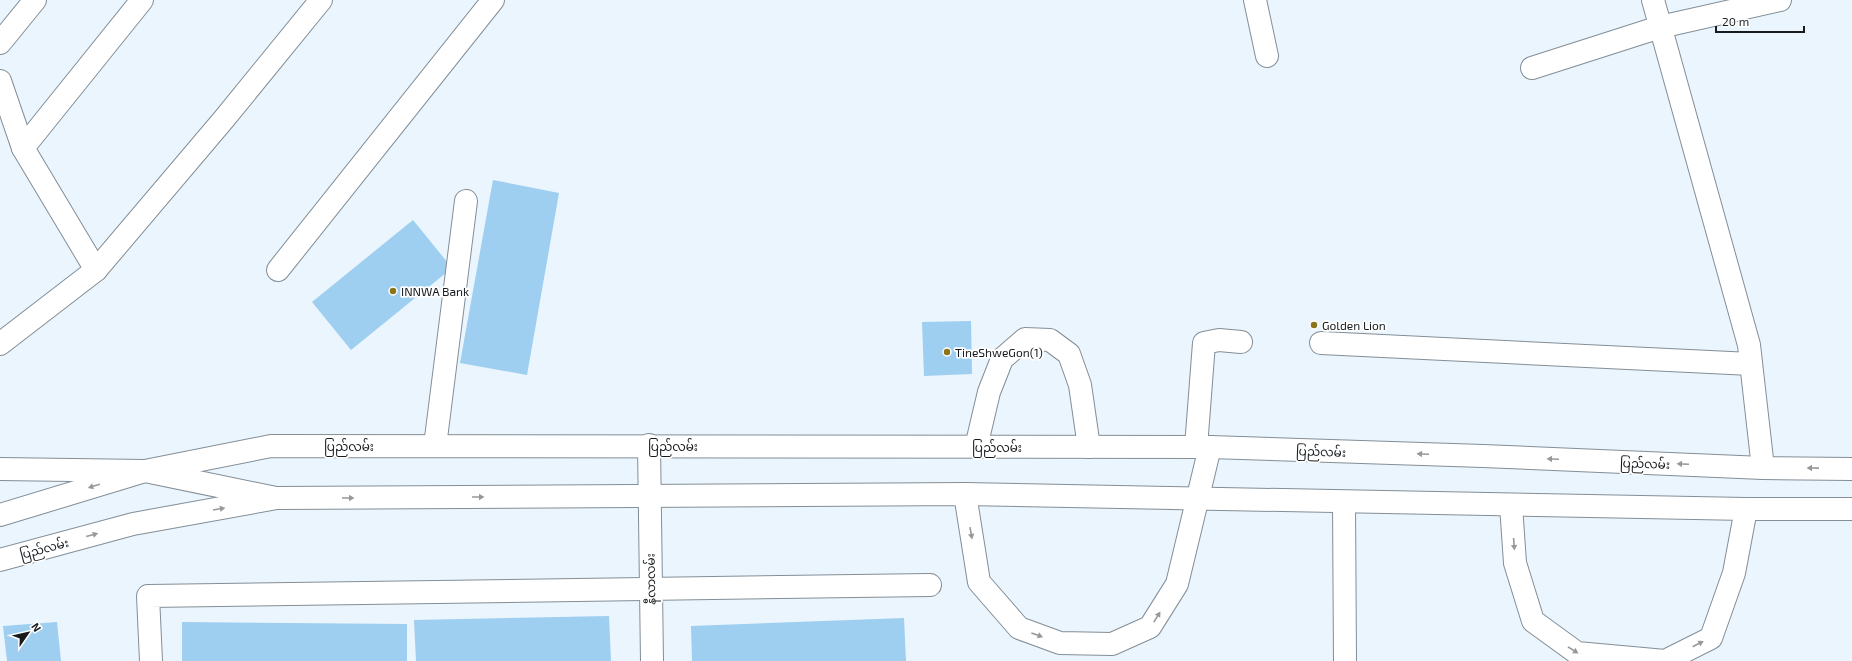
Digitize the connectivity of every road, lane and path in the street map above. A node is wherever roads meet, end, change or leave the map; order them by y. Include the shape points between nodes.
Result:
1 (35, 0) edge
2 (142, 0) edge
3 (321, 0) edge
4 (494, 0) edge
5 (1255, 0) edge
6 (1652, 0) edge
7 (1780, 0) edge
8 (1660, 26) junction
9 (0, 43) edge
10 (1267, 56) dead end
11 (1532, 68) dead end
12 (0, 81) edge
13 (23, 148) junction
14 (466, 201) dead end
15 (96, 270) junction
16 (278, 270) dead end
17 (1241, 342) dead end
18 (1321, 343) dead end
19 (0, 344) edge
20 (1751, 364) junction
21 (649, 445) junction
22 (434, 446) junction
23 (976, 447) junction
24 (1089, 447) junction
25 (1203, 447) junction
26 (1763, 468) junction
27 (1852, 468) edge
28 (0, 469) edge
29 (145, 471) junction
30 (965, 494) junction
31 (648, 497) junction
32 (277, 498) junction
33 (1197, 499) junction
34 (1344, 502) junction
35 (1511, 505) junction
36 (1746, 509) junction
37 (1852, 509) edge
38 (0, 515) edge
39 (0, 560) edge
40 (930, 585) dead end
41 (650, 588) junction
42 (151, 661) edge
43 (652, 661) edge
44 (1345, 661) edge

1 - 9 main road
2 - 13 main road
3 - 15 main road
4 - 16 main road
5 - 10 main road
6 - 8 main road
7 - 8 main road
8 - 11 main road
8 - 20 main road via 1749,345
12 - 13 main road
13 - 15 main road
14 - 22 main road
15 - 19 main road
17 - 25 main road via 1219,340 1204,343
18 - 20 main road
20 - 26 main road
21 - 22 main road, ပြည်လမ်း
21 - 23 main road, ပြည်လမ်း
21 - 31 main road, နီလာလမ်း
22 - 29 main road, ပြည်လမ်း via 271,446
23 - 24 main road, ပြည်လမ်း
23 - 24 main road via 989,392 1002,359 1025,339 1050,340 1070,354 1080,384
24 - 25 main road, ပြည်လမ်း
26 -> 25 main road, ပြည်လမ်း
25 - 33 main road
27 -> 26 main road, ပြည်လမ်း
28 - 29 main road
29 - 32 main road, ပြည်လမ်း
29 -> 38 main road, ပြည်လမ်း
30 - 31 main road, ပြည်လမ်း
30 - 33 main road, ပြည်လမ်း
30 -> 33 main road via 979,582 1019,628 1060,643 1112,644 1150,627 1177,584
32 -> 31 main road, ပြည်လမ်း
31 - 41 main road, နီလာလမ်း
39 -> 32 main road, ပြည်လမ်း via 133,524
33 - 34 main road, ပြည်လမ်း
34 - 35 main road, ပြည်လမ်း
34 - 44 main road
35 - 36 main road, ပြည်လမ်း
35 -> 36 main road via 1515,563 1533,621 1577,654 1665,661 1711,638 1734,573
36 - 37 main road, ပြည်လမ်း
40 - 41 main road
41 - 42 main road via 148,596
41 - 43 main road, နီလာလမ်း

